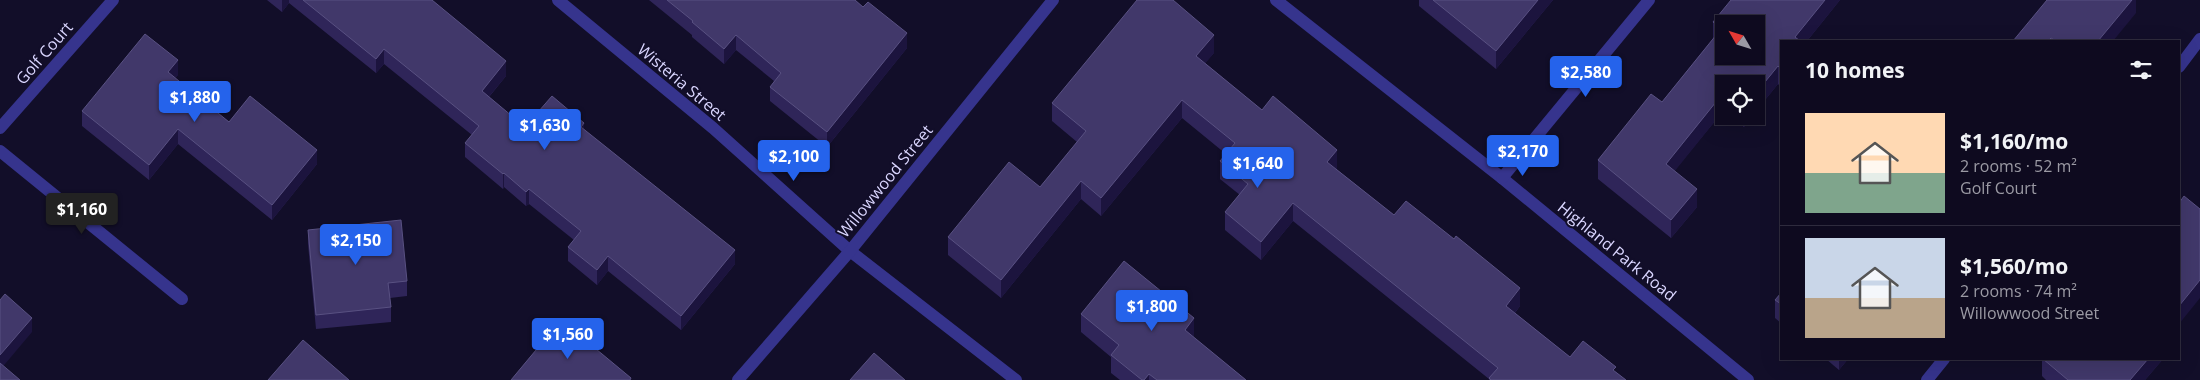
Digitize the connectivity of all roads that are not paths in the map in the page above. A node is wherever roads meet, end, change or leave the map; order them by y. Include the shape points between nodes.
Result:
1 (113, 0) edge
2 (558, 0) edge
3 (1053, 0) edge
4 (1276, 0) edge
5 (1649, 0) edge
6 (2200, 39) edge
7 (2180, 65) edge
8 (0, 128) edge
9 (0, 151) edge
10 (1502, 178) junction
11 (850, 251) junction
12 (182, 299) dead end
13 (1943, 360) edge
14 (738, 380) edge
15 (1016, 380) edge
16 (1748, 380) edge
17 (1926, 380) edge

1 - 8 street, Golf Court
2 - 11 street, Wisteria Street via 713,128
3 - 11 street, Willowwood Street
4 - 10 street, Highland Park Road
5 - 10 street
6 - 7 street
9 - 12 street
10 - 16 street, Highland Park Road
11 - 14 street, Willowwood Street
11 - 15 street, Wisteria Street
13 - 17 street

